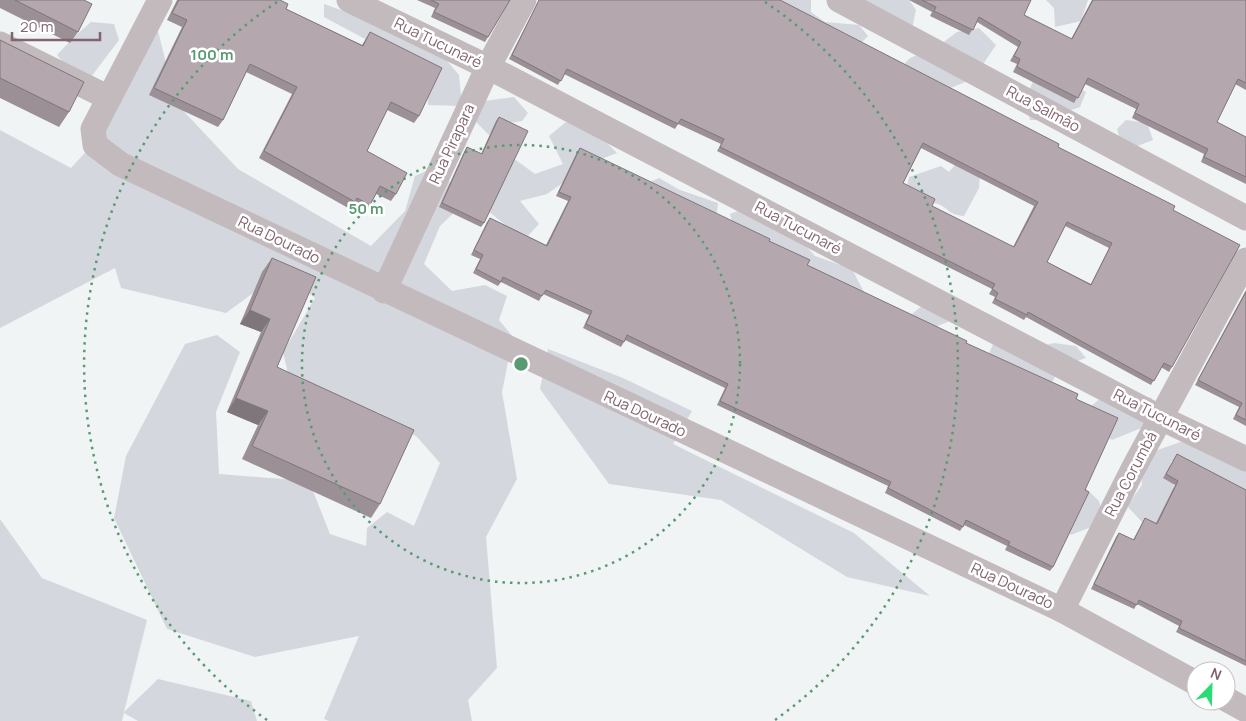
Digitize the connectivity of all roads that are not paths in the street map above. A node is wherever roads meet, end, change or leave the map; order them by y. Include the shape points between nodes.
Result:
1 (160, 0) edge
2 (349, 0) edge
3 (524, 0) edge
4 (839, 0) edge
5 (0, 44) edge
6 (488, 67) junction
7 (109, 98) junction
8 (1246, 218) edge
9 (1246, 260) edge
10 (384, 291) junction
11 (1161, 418) junction
12 (1246, 459) edge
13 (1062, 610) junction
14 (1186, 678) edge

1 - 7 street
2 - 6 street, Rua Tucunaré
3 - 6 street, Rua Pirapara
4 - 8 street, Rua Salmão
5 - 7 street
6 - 10 street, Rua Pirapara
6 - 11 street, Rua Tucunaré
7 - 10 street, Rua Dourado via 93,129 95,145 120,164
9 - 11 street, Rua Corumbá
10 - 13 street, Rua Dourado
11 - 12 street, Rua Tucunaré
11 - 13 street, Rua Corumbá
13 - 14 street, Rua Dourado

